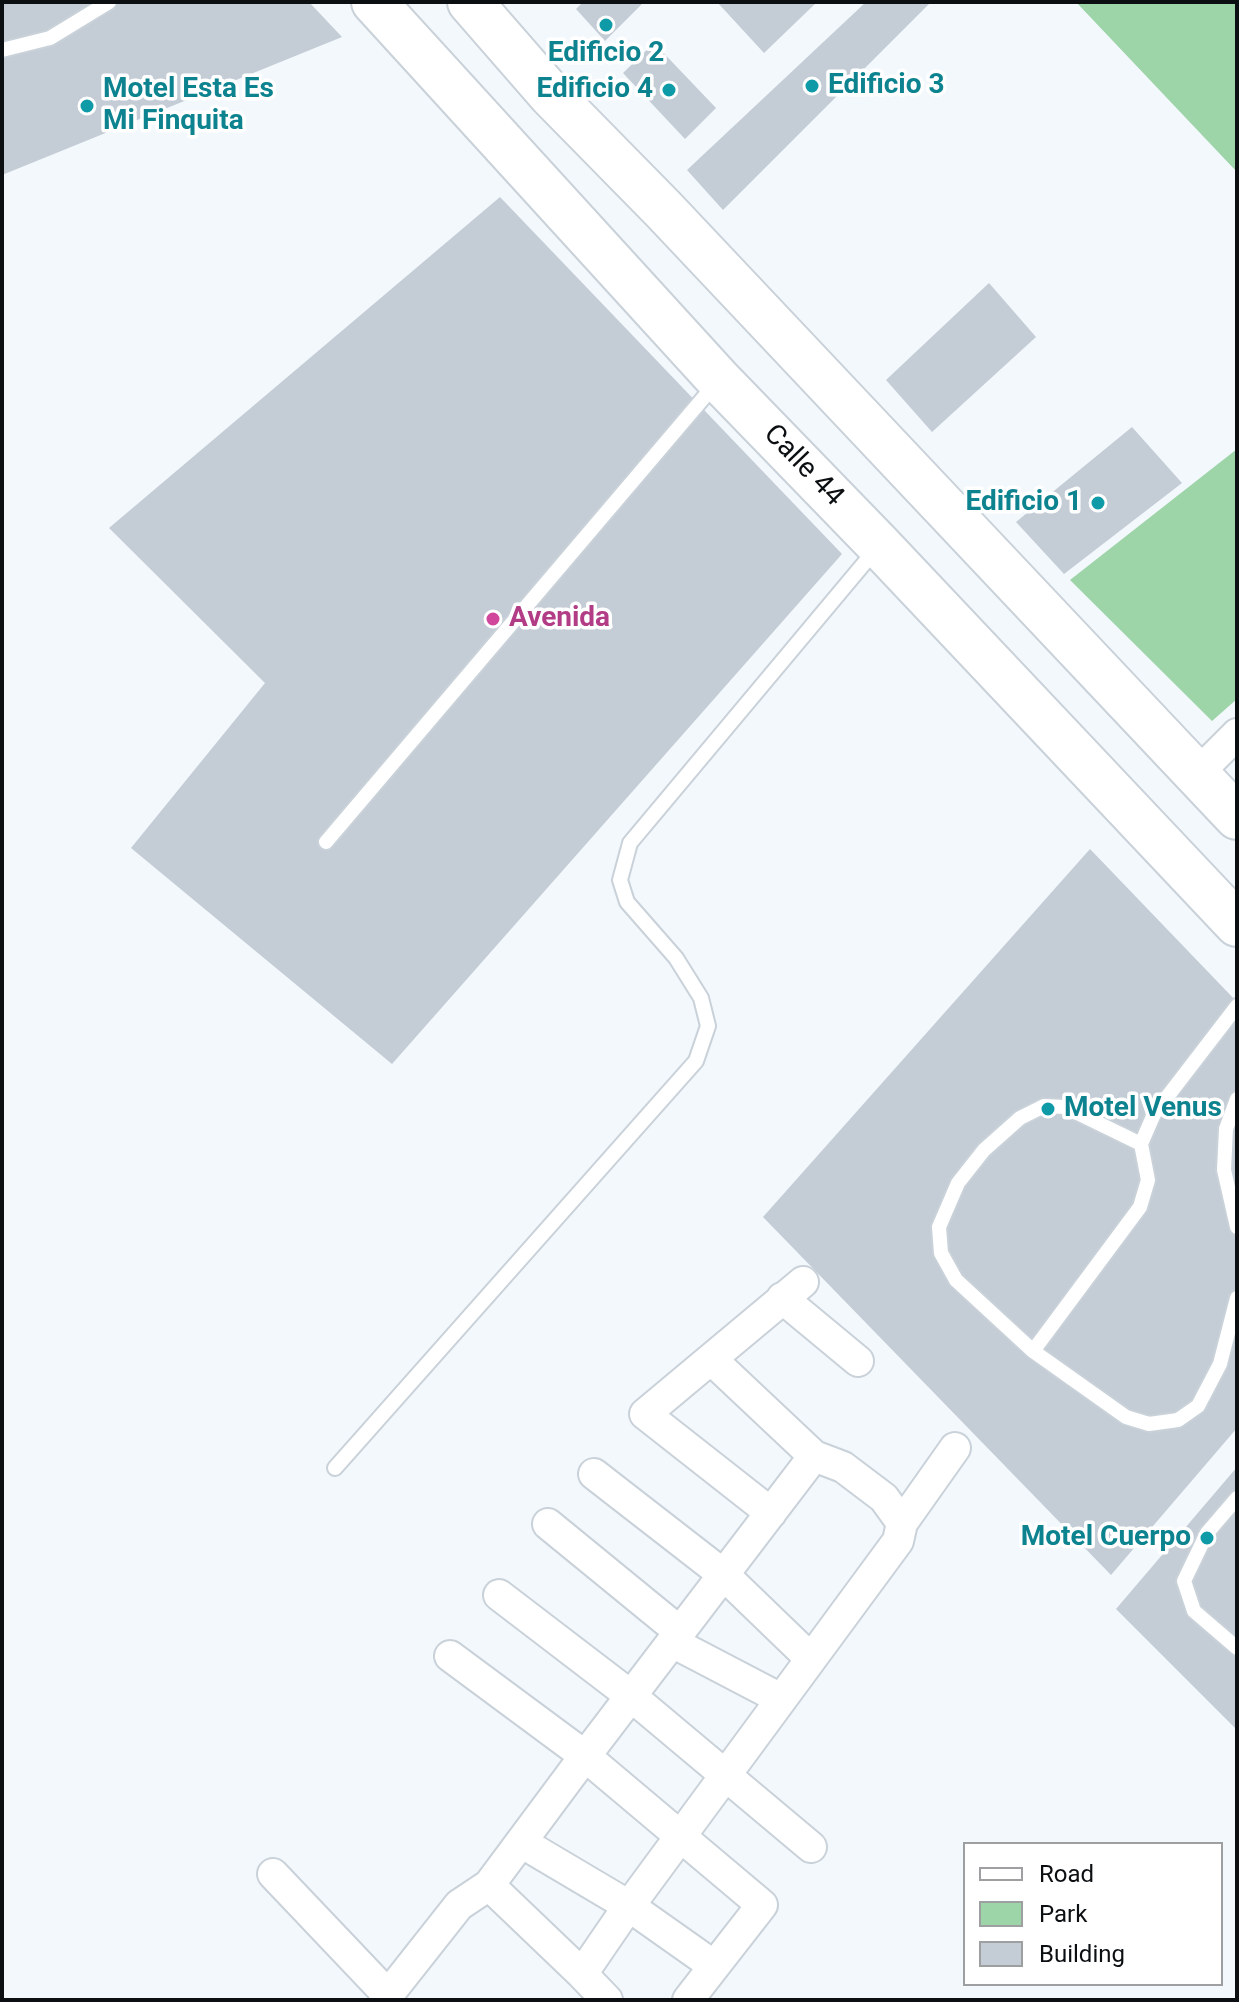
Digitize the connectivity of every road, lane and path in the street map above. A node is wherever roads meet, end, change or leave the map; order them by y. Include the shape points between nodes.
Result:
1 (109, 2) edge
2 (374, 2) edge
3 (470, 2) edge
4 (2, 50) edge
5 (719, 380) junction
6 (879, 545) junction
7 (1237, 734) edge
8 (1197, 774) junction
9 (1237, 817) edge
10 (326, 842) dead end
11 (1237, 924) edge
12 (1237, 1006) edge
13 (1237, 1099) edge
14 (1141, 1144) junction
15 (1237, 1227) edge
16 (1237, 1298) edge
17 (1033, 1351) junction
18 (711, 1359) junction
19 (858, 1361) dead end
20 (955, 1448) dead end
21 (814, 1456) junction
22 (335, 1468) dead end
23 (594, 1474) dead end
24 (1237, 1498) edge
25 (771, 1513) junction
26 (902, 1523) junction
27 (548, 1524) dead end
28 (724, 1575) junction
29 (499, 1595) dead end
30 (676, 1637) junction
31 (1237, 1648) edge
32 (450, 1656) dead end
33 (811, 1659) junction
34 (631, 1696) junction
35 (781, 1699) junction
36 (585, 1756) junction
37 (726, 1775) junction
38 (681, 1837) junction
39 (521, 1842) junction
40 (811, 1847) dead end
41 (273, 1874) dead end
42 (489, 1885) junction
43 (629, 1906) junction
44 (714, 1966) junction
45 (582, 1974) junction
46 (386, 1998) edge
47 (607, 2000) edge
48 (688, 2000) edge

1 - 4 lane via 50,38
2 - 5 main road, Calle 44
3 - 8 main road via 551,95
5 - 6 main road, Calle 44
5 - 10 lane
6 - 11 main road, Calle 44
6 - 22 lane via 630,843 620,880 627,902 676,958 701,998 708,1026 696,1061
7 - 8 street
8 - 9 main road
12 - 14 lane via 1154,1114
13 - 15 lane via 1226,1129 1224,1170
14 - 17 lane via 1148,1180 1140,1207
14 - 17 lane via 1065,1107 1044,1106 1020,1118 984,1150 958,1183 939,1227 941,1253 956,1280
16 - 17 lane via 1220,1364 1198,1406 1178,1420 1149,1424 1126,1417
18 - 19 street via 792,1290
18 - 21 street
18 - 25 street via 645,1414
20 - 26 street
21 - 25 street
21 - 26 street via 843,1467 868,1485
23 - 28 street
24 - 31 lane via 1207,1533 1184,1581 1194,1611
25 - 28 street
26 - 33 street via 898,1541
27 - 30 street
28 - 30 street
28 - 33 street
29 - 34 street
30 - 34 street
30 - 35 street
32 - 36 street
33 - 35 street
34 - 36 street
34 - 37 street
35 - 37 street
36 - 38 street
36 - 39 street
37 - 38 street
37 - 40 street
38 - 43 street
38 - 44 street via 762,1905
39 - 42 street
39 - 43 street
41 - 46 street
42 - 45 street
42 - 46 street via 459,1905
43 - 44 street
43 - 45 street
44 - 48 street
45 - 47 street

